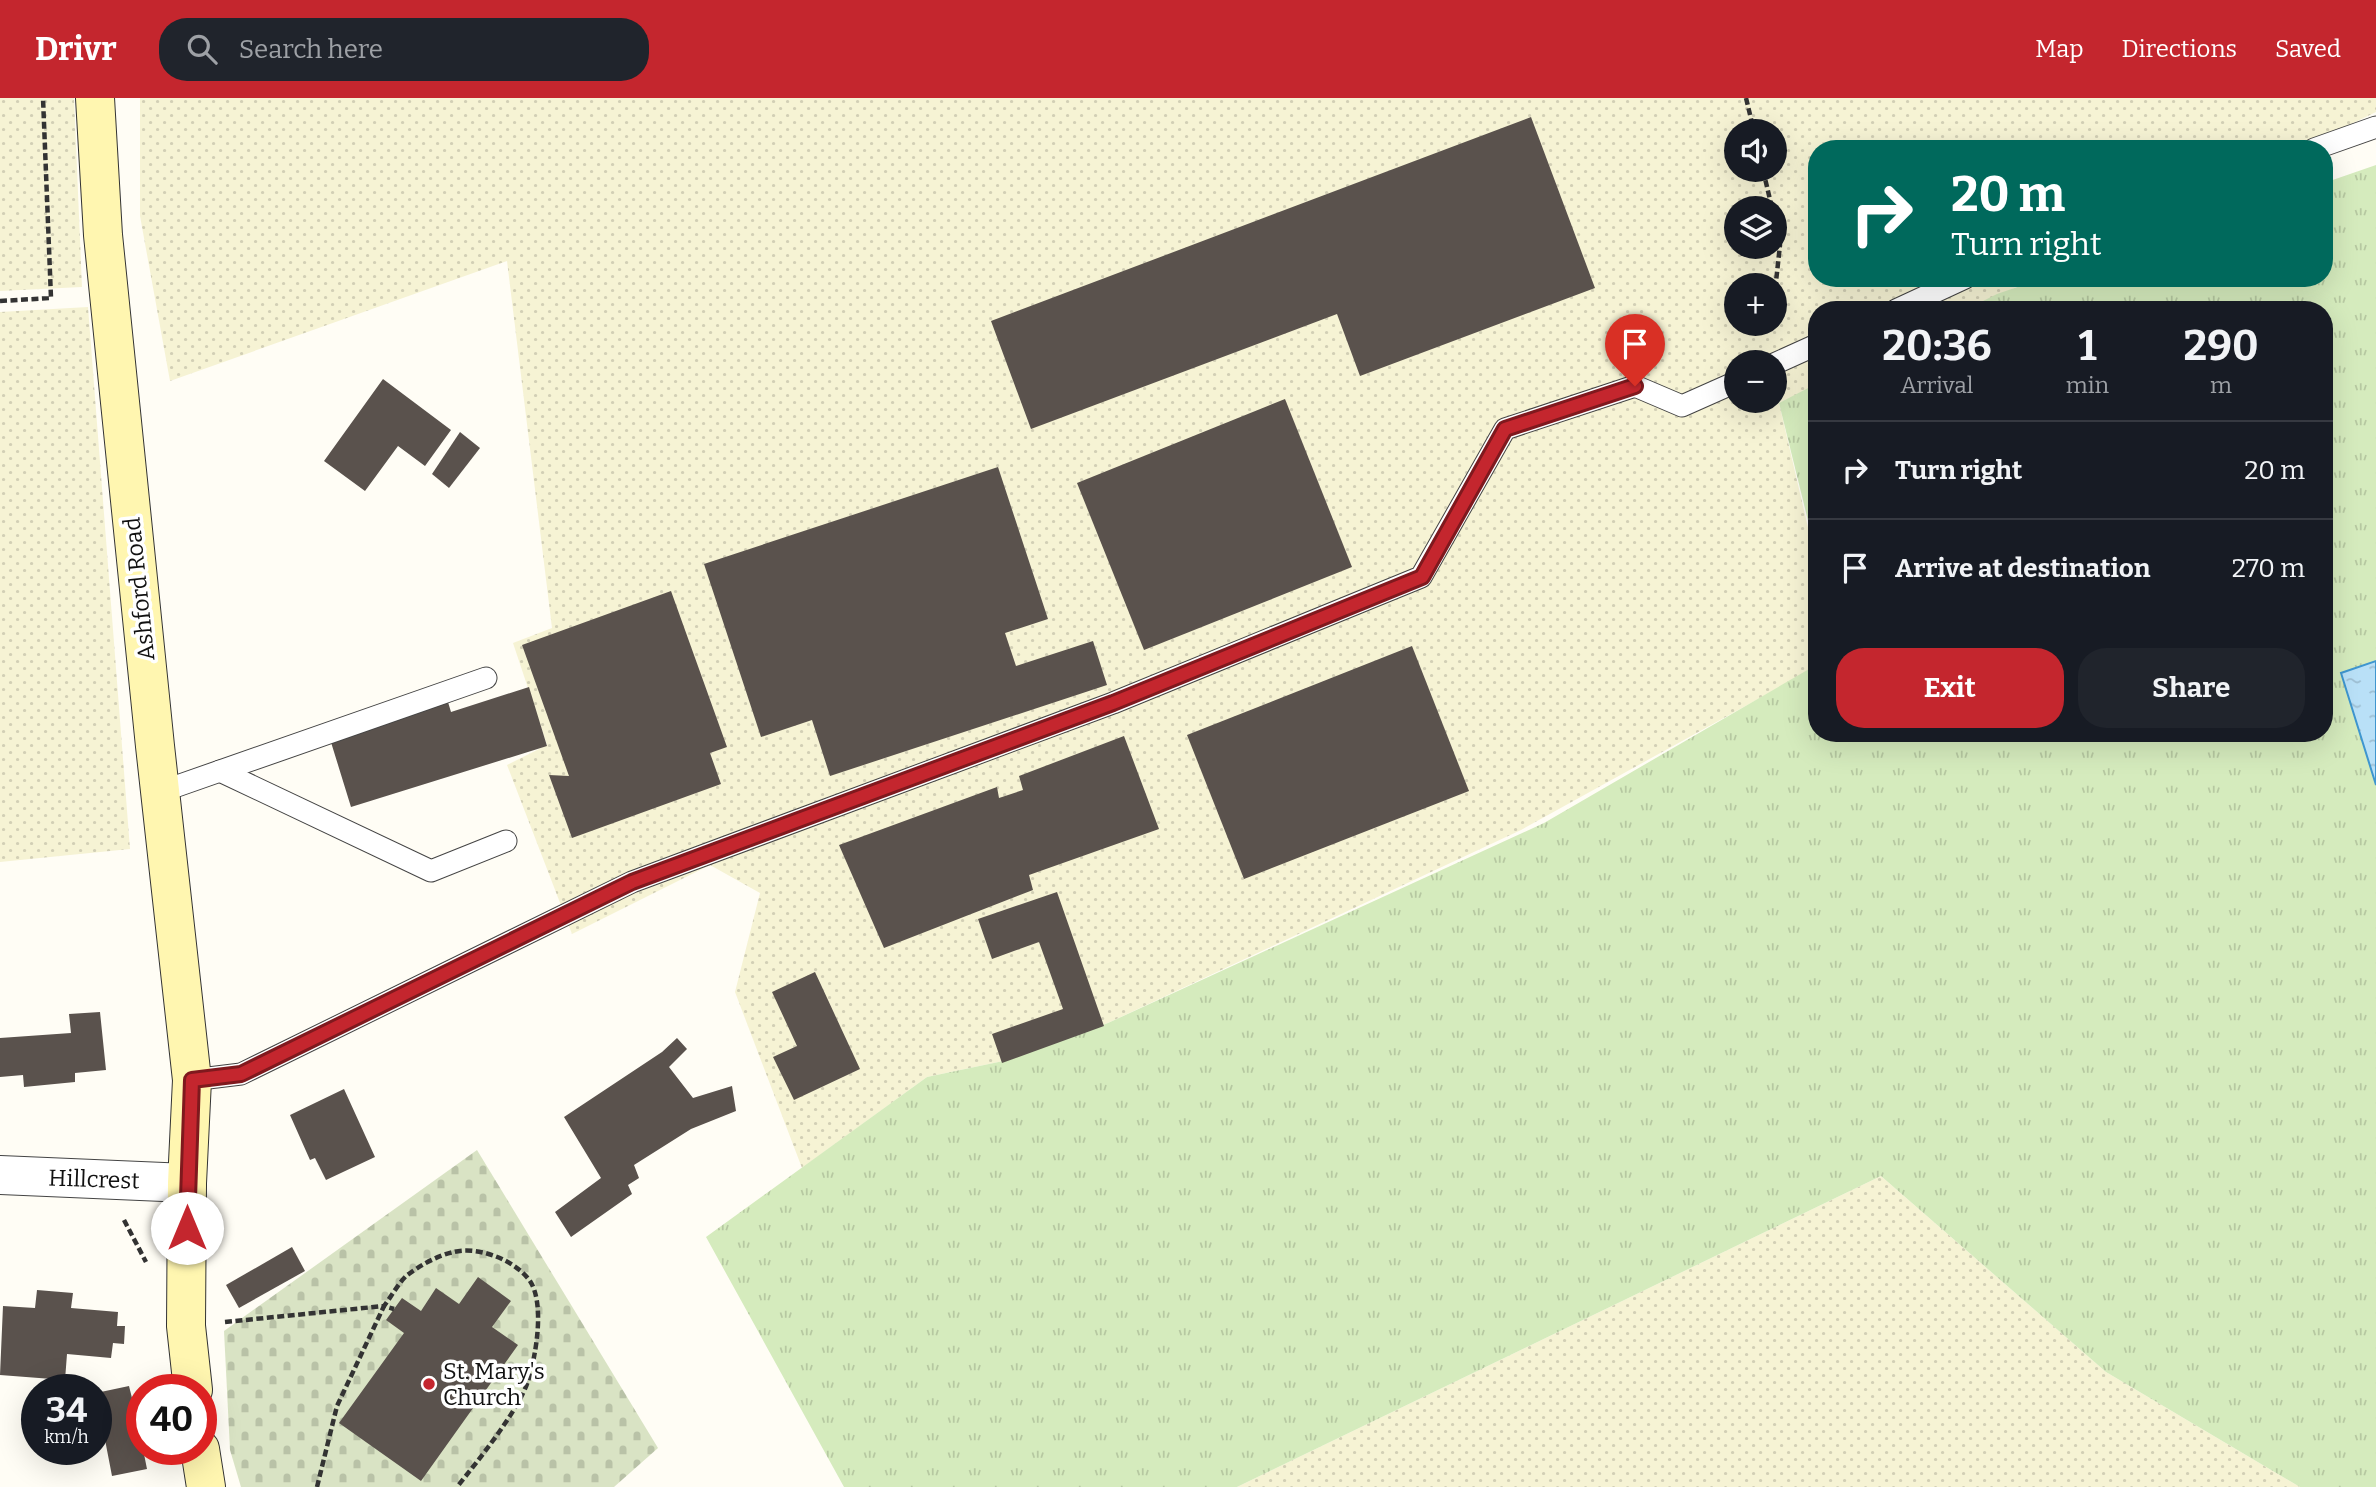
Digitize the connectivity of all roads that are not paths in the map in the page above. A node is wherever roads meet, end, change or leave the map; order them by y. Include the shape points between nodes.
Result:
1 (95, 98) edge
2 (2376, 127) edge
3 (2333, 142) edge
4 (1946, 287) edge
5 (1915, 301) edge
6 (1808, 349) edge
7 (1787, 358) edge
8 (1724, 387) edge
9 (486, 678) dead end
10 (220, 771) junction
11 (160, 792) junction
12 (506, 841) dead end
13 (192, 1080) junction
14 (0, 1175) edge
15 (187, 1182) junction
16 (192, 1374) edge
17 (203, 1465) edge
18 (206, 1487) edge

1 - 11 street, Ashford Road via 103,235
2 - 3 lane
4 - 5 lane
6 - 7 lane
8 - 13 lane via 1682,406 1635,386 1505,429 1422,577 1113,703 632,882 241,1074
9 - 10 lane
10 - 11 lane
10 - 12 lane via 431,871
11 - 13 street, Ashford Road
13 - 15 street, Ashford Road
14 - 15 street, Hillcrest
15 - 16 street, Ashford Road via 186,1311
17 - 18 street

